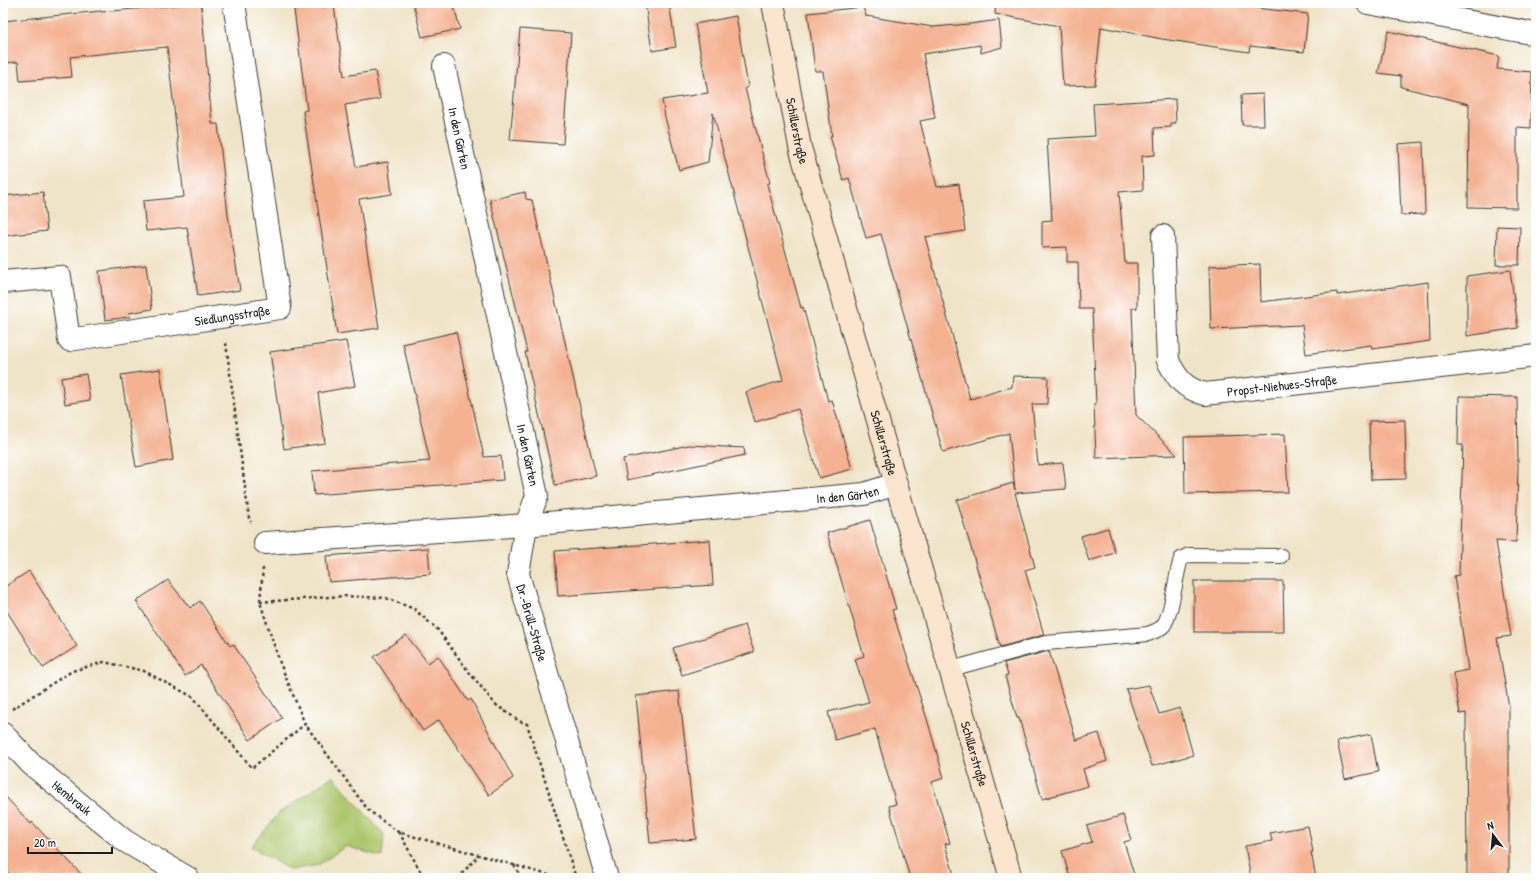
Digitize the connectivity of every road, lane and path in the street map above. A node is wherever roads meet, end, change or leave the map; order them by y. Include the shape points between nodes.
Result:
1 (234, 3) edge
2 (773, 3) edge
3 (1368, 3) edge
4 (1536, 34) edge
5 (444, 66) dead end
6 (1163, 236) dead end
7 (3, 282) edge
8 (223, 316) junction
9 (1536, 356) edge
10 (896, 484) junction
11 (526, 525) junction
12 (265, 543) junction
13 (1281, 556) dead end
14 (260, 602) junction
15 (951, 669) junction
16 (9, 711) dead end
17 (305, 724) junction
18 (3, 734) edge
19 (398, 832) junction
20 (479, 855) junction
21 (514, 865) junction
22 (188, 878) edge
23 (424, 878) edge
24 (458, 878) edge
25 (522, 878) edge
26 (559, 878) edge
27 (576, 878) edge
28 (607, 878) edge
29 (1011, 878) edge

1 - 8 street, Siedlungsstraße via 280,308
2 - 10 street, Schillerstraße via 800,147
3 - 4 street
5 - 11 street, In den Gärten via 537,496
6 - 9 street, Propst-Niehues-Straße via 1168,361 1176,377 1192,390 1204,394
7 - 8 street, Siedlungsstraße via 60,277 69,340
8 - 12 path via 249,518
10 - 11 street, In den Gärten via 864,494
10 - 15 street, Schillerstraße
11 - 12 street
11 - 28 street, Dr.-Brüll-Straße via 518,574
12 - 14 path
13 - 15 lane via 1189,555 1181,559 1168,614 1163,626 1152,633 1046,643
14 - 17 path via 280,663
14 - 27 path via 344,596 386,598 414,610 438,630 495,704 519,721 528,724
15 - 29 street, Schillerstraße
16 - 17 path via 72,672 104,662 144,671 193,698 252,768
17 - 19 path via 368,810
18 - 22 street, Hembrauk via 31,764 125,841
19 - 20 path
19 - 23 path
20 - 21 path
20 - 24 path
21 - 25 path
21 - 26 path

